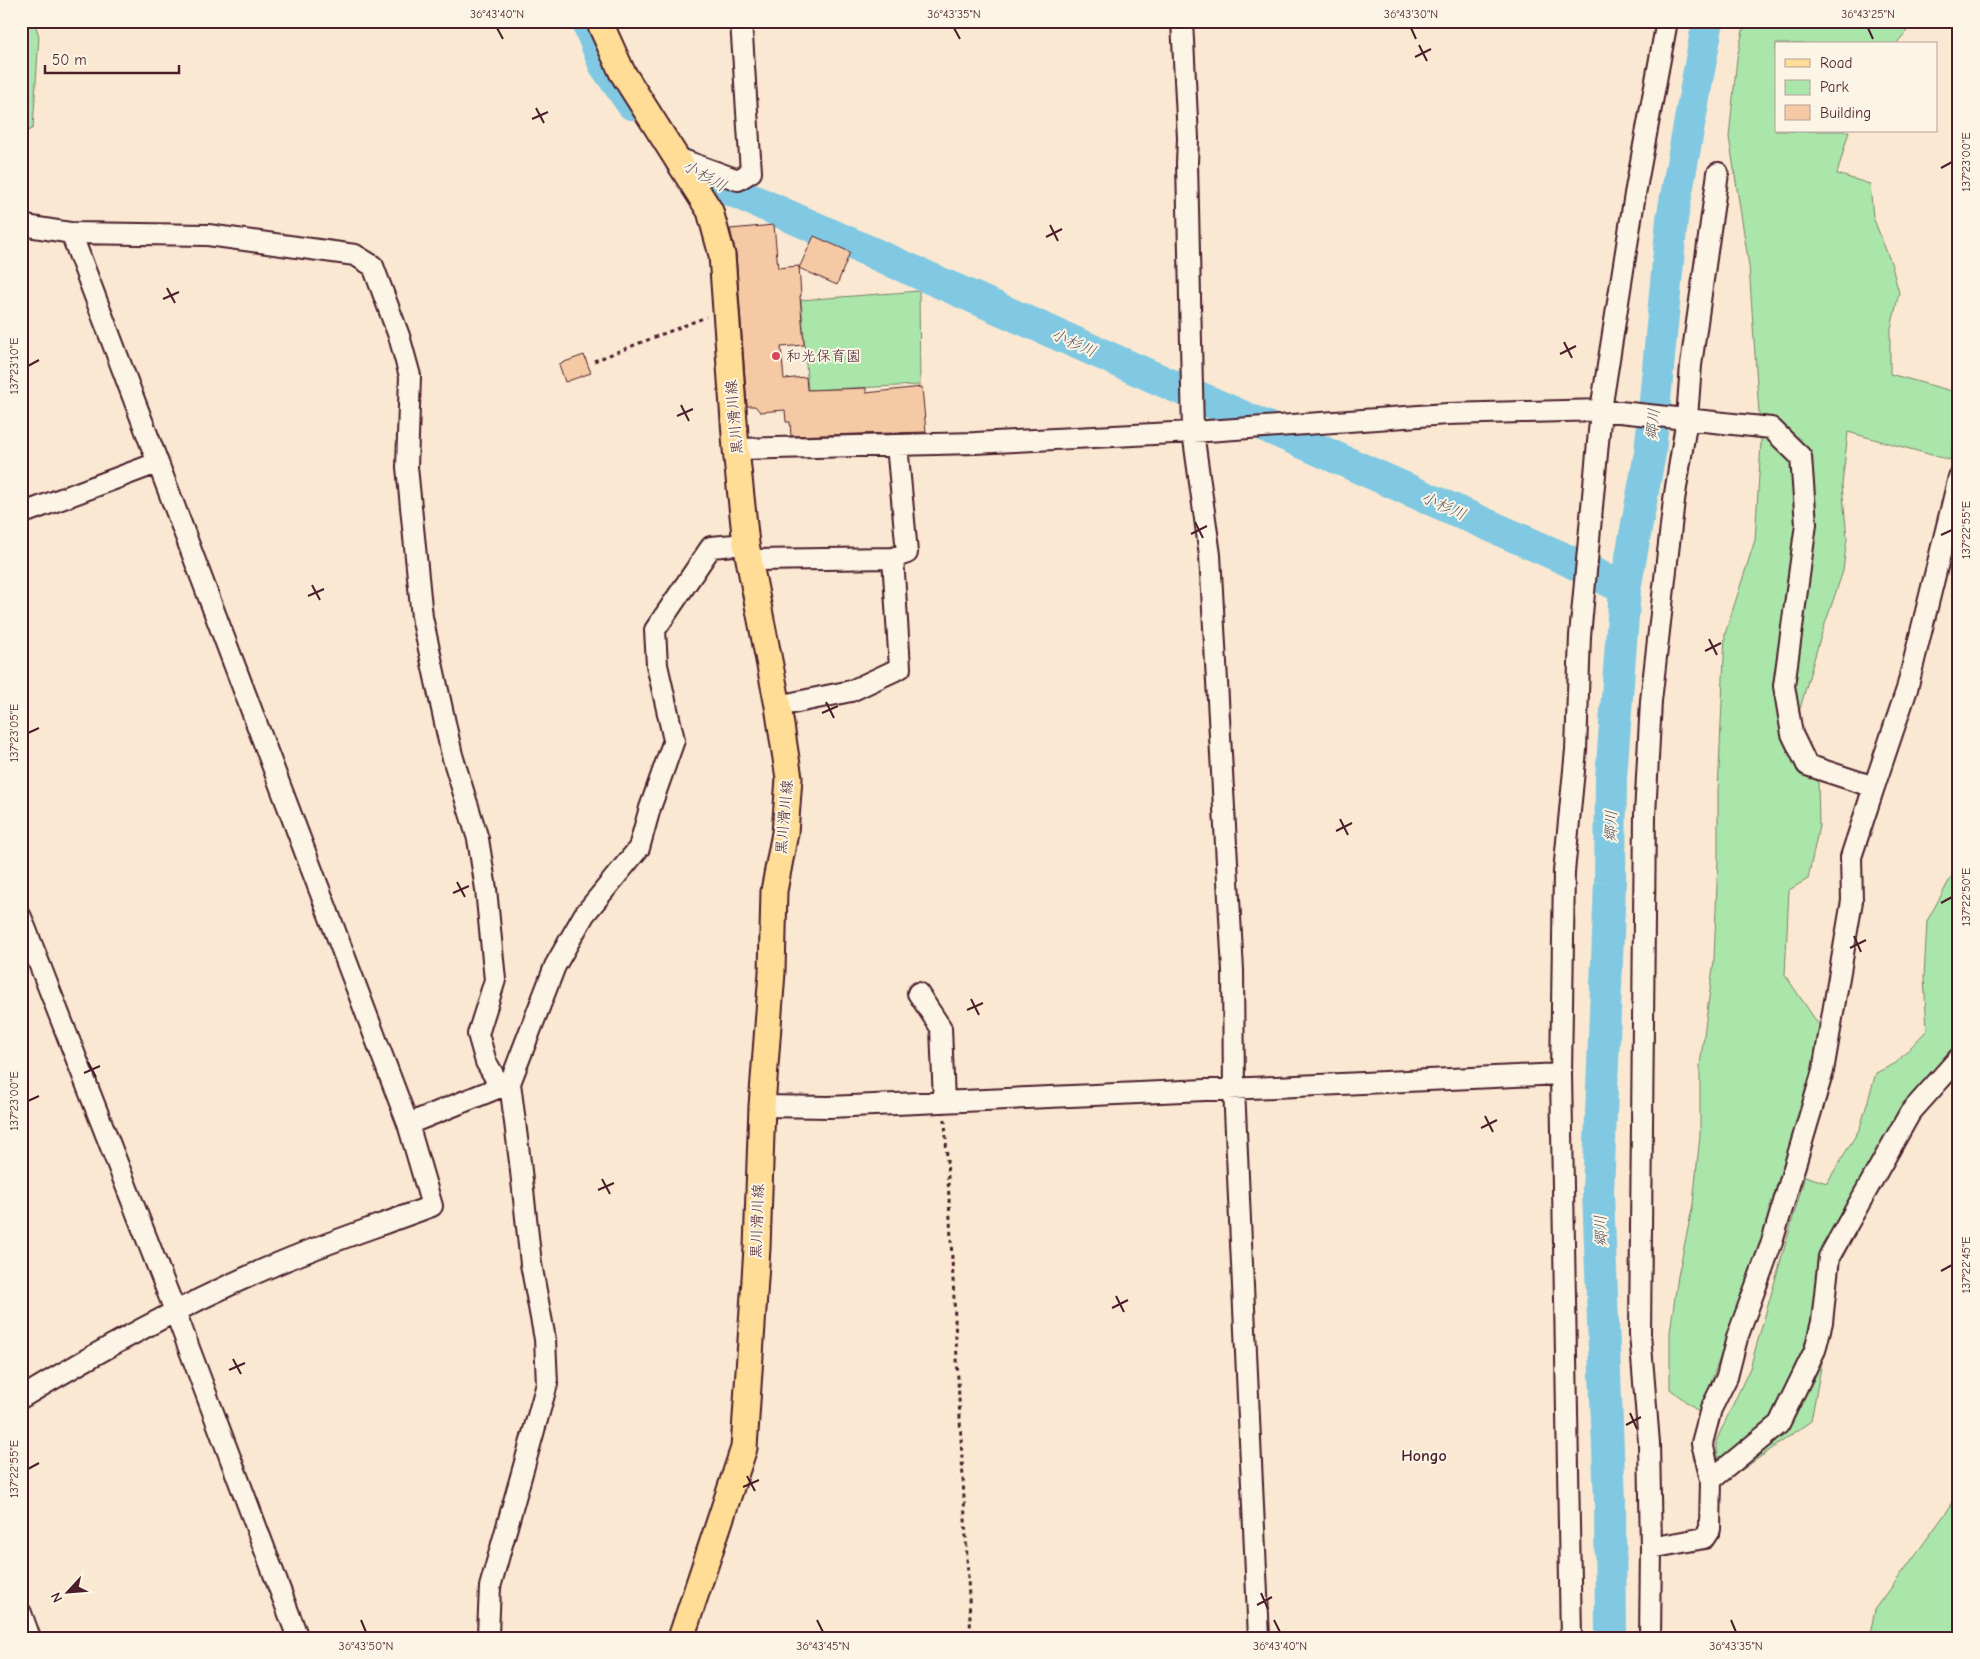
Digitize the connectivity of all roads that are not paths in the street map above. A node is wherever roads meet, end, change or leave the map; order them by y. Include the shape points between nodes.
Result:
1 (599, 21) edge
2 (741, 21) edge
3 (1182, 21) edge
4 (1667, 21) edge
5 (677, 158) junction
6 (1718, 173) dead end
7 (21, 226) edge
8 (71, 233) junction
9 (1601, 410) junction
10 (1686, 418) junction
11 (1193, 432) junction
12 (897, 445) junction
13 (736, 450) junction
14 (157, 463) junction
15 (1959, 477) edge
16 (21, 514) edge
17 (748, 552) junction
18 (893, 558) junction
19 (778, 706) junction
20 (1874, 787) junction
21 (21, 916) edge
22 (918, 993) dead end
23 (1959, 1058) edge
24 (1560, 1074) junction
25 (505, 1084) junction
26 (1234, 1088) junction
27 (944, 1102) junction
28 (762, 1106) junction
29 (408, 1124) junction
30 (175, 1311) junction
31 (21, 1398) edge
32 (1712, 1480) junction
33 (1651, 1548) junction
34 (21, 1613) edge
35 (488, 1634) dead end
36 (30, 1638) edge
37 (298, 1638) edge
38 (681, 1638) edge
39 (1259, 1638) edge
40 (1571, 1638) edge
41 (1650, 1638) edge

1 - 5 main road, 黒川滑川線 via 622,72
2 - 5 street via 751,172 738,180
3 - 11 street via 1188,138
4 - 9 street via 1635,194
5 - 13 main road, 黒川滑川線 via 710,211 722,255
6 - 10 street
7 - 8 street
8 - 14 street
8 - 25 street via 208,235 355,255 373,266 410,376 406,467 422,617 452,755 478,839 486,889 495,980 478,1034 486,1062
9 - 10 street
9 - 11 street via 1447,414
9 - 24 street via 1580,636 1576,750 1564,872
10 - 20 street via 1771,428 1801,456 1806,524 1784,686 1792,734 1807,765
10 - 33 street via 1651,701 1645,815 1640,1334
11 - 12 street
11 - 26 street via 1210,564 1233,971
12 - 13 street
12 - 18 street via 907,553
13 - 17 main road, 黒川滑川線
14 - 16 street
14 - 29 street
15 - 20 street via 1908,688
17 - 18 street
17 - 19 main road, 黒川滑川線
17 - 25 street via 711,547 655,630 657,665 674,740 639,848 584,915 555,966
18 - 19 street via 900,668 851,691
19 - 28 main road, 黒川滑川線 via 788,778 785,833 774,891 772,972
20 - 32 street via 1851,857 1852,901 1823,1071 1772,1242 1737,1338 1727,1377 1711,1409 1702,1443
21 - 30 street
22 - 27 street via 941,1028
23 - 32 street via 1910,1113 1829,1257 1822,1322 1815,1350 1779,1424
24 - 26 street
24 - 40 street
25 - 29 street
25 - 35 street via 545,1338 547,1384 490,1587
26 - 27 street
26 - 39 street
27 - 28 street
28 - 38 main road, 黒川滑川線 via 744,1448
29 - 30 street via 432,1206 273,1265
30 - 31 street
30 - 37 street
32 - 33 street via 1710,1529 1704,1538
33 - 41 street
34 - 36 street

